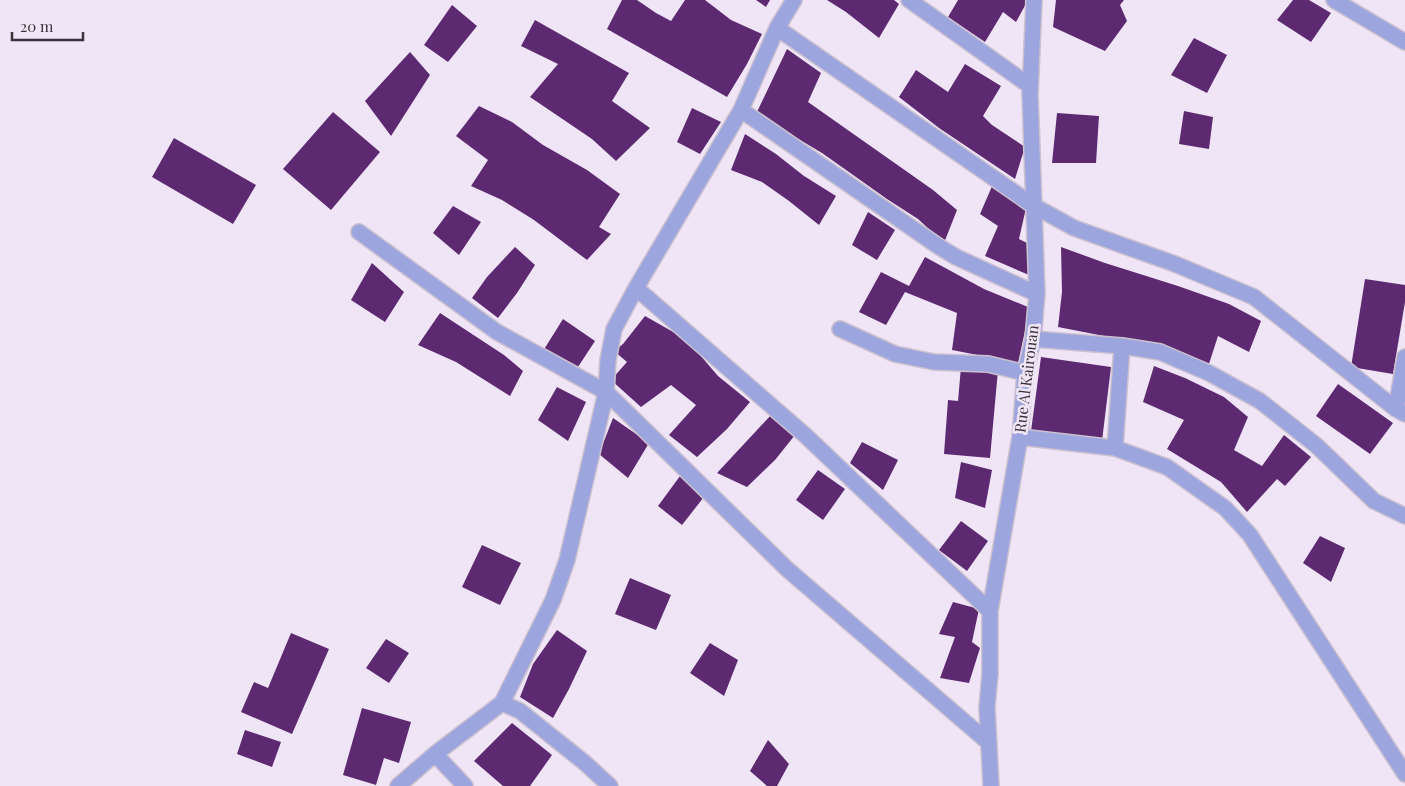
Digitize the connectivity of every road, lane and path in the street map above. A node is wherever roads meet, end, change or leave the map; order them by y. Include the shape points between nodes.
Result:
1 (794, 0) edge
2 (908, 0) edge
3 (1034, 0) edge
4 (1334, 0) edge
5 (777, 28) junction
6 (1405, 42) edge
7 (1030, 86) junction
8 (741, 110) junction
9 (1034, 206) junction
10 (359, 232) dead end
11 (636, 288) junction
12 (1037, 294) junction
13 (840, 329) dead end
14 (1034, 339) junction
15 (1122, 346) junction
16 (1405, 357) edge
17 (1025, 372) junction
18 (606, 392) junction
19 (1400, 412) edge
20 (1020, 437) junction
21 (1115, 448) junction
22 (1405, 516) edge
23 (990, 610) junction
24 (502, 703) junction
25 (988, 742) junction
26 (435, 754) junction
27 (1405, 774) edge
28 (398, 786) edge
29 (465, 786) edge
30 (610, 786) edge
31 (991, 786) edge

1 - 5 street
2 - 7 street
3 - 7 street, Rue Al Kairouan
4 - 6 street
5 - 8 street
5 - 9 street
7 - 9 street, Rue Al Kairouan
8 - 11 street
8 - 12 street via 938,246
9 - 12 street, Rue Al Kairouan
9 - 19 street via 1074,228 1175,264 1254,297
10 - 18 street via 497,332
11 - 18 street via 614,330
11 - 23 street via 806,436
12 - 14 street, Rue Al Kairouan
13 - 17 street via 895,354 934,362 988,364
14 - 15 street
14 - 17 street, Rue Al Kairouan
15 - 21 street
15 - 22 street via 1160,352 1209,373 1260,401 1317,446 1374,501
16 - 19 street
17 - 20 street, Rue Al Kairouan
18 - 24 street via 567,560 553,600
18 - 25 street via 787,569
20 - 21 street
20 - 23 street, Rue Al Kairouan
21 - 27 street via 1167,467 1225,508 1250,535
23 - 25 street, Rue Al Kairouan
24 - 26 street
24 - 30 street via 520,711
25 - 31 street, Rue Al Kairouan
26 - 28 street
26 - 29 street

